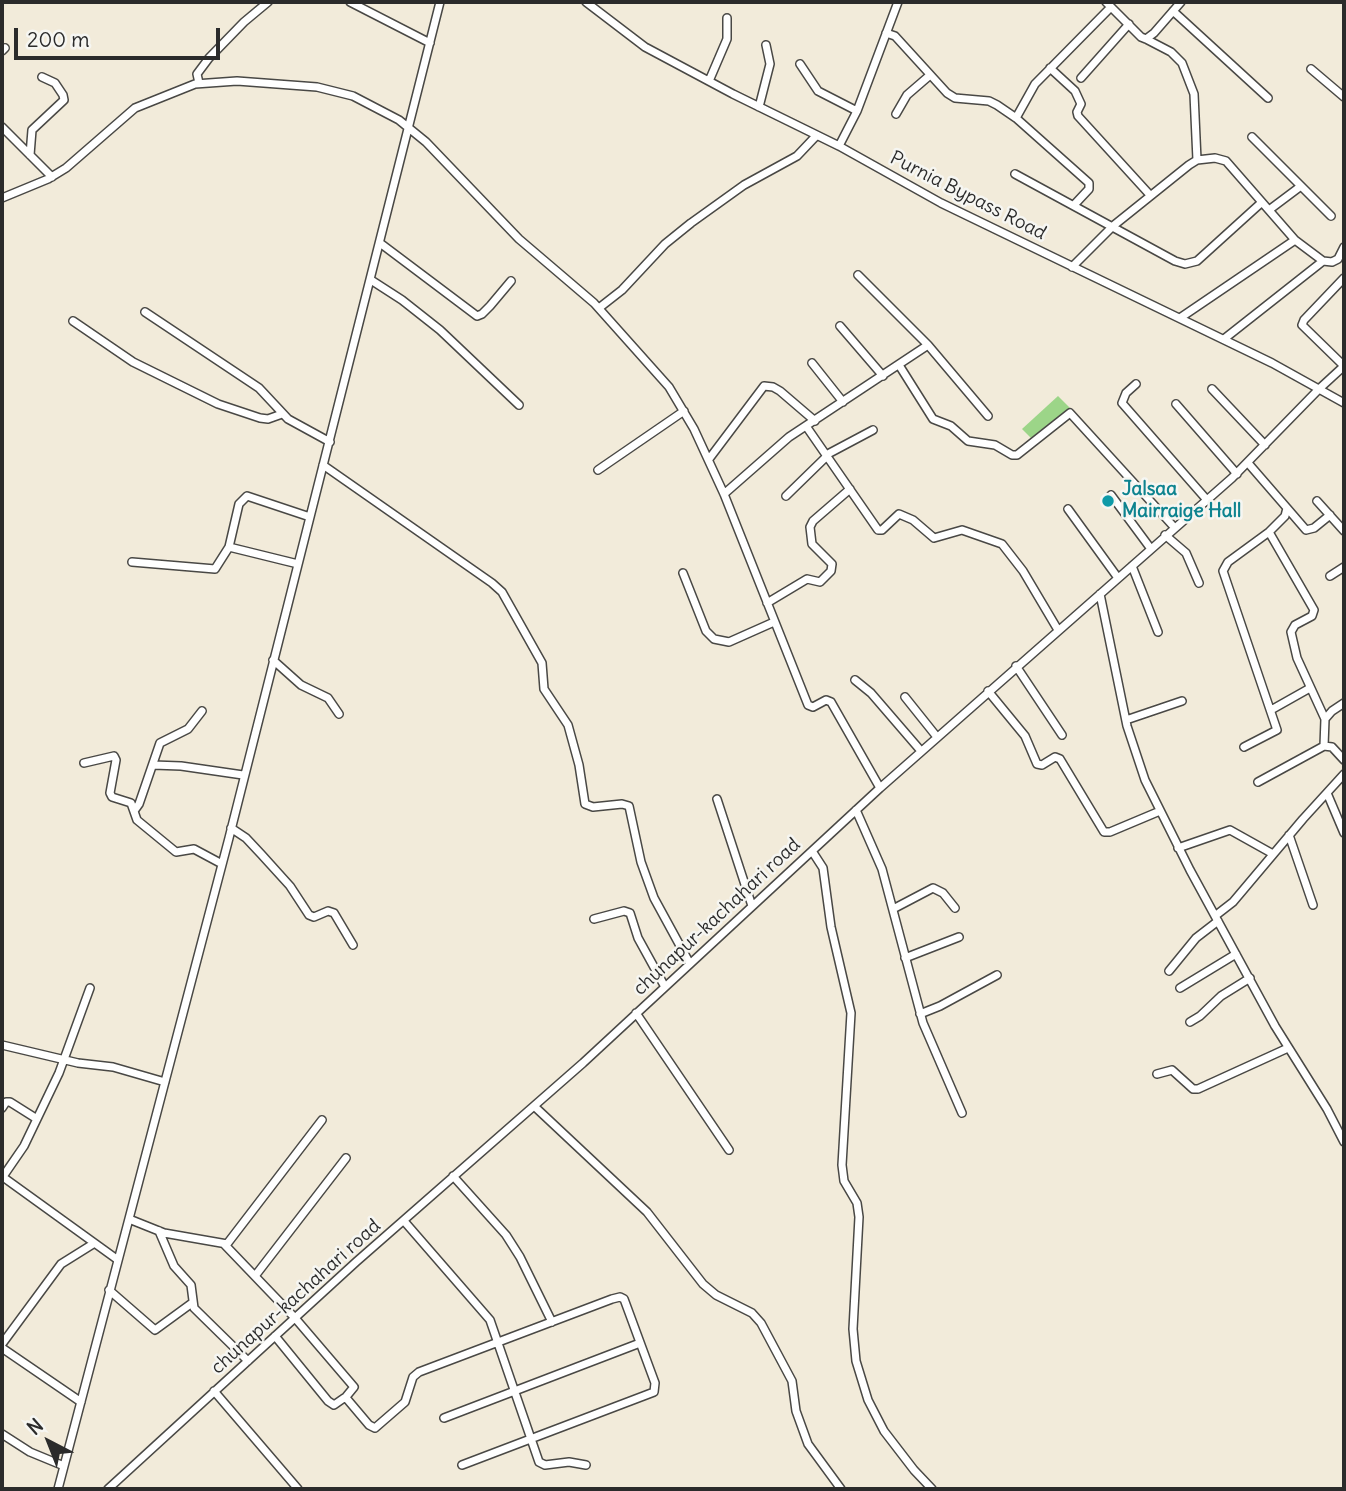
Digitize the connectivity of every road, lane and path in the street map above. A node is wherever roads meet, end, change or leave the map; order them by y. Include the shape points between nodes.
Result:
1 (268, 2) edge
2 (350, 2) edge
3 (440, 2) edge
4 (586, 2) edge
5 (898, 2) edge
6 (1181, 2) edge
7 (1108, 4) edge
8 (1173, 11) junction
9 (727, 18) dead end
10 (1129, 24) junction
11 (886, 33) junction
12 (1146, 38) junction
13 (430, 43) junction
14 (766, 44) dead end
15 (800, 64) dead end
16 (1050, 68) junction
17 (1311, 69) dead end
18 (929, 76) junction
19 (41, 77) dead end
20 (1081, 78) dead end
21 (709, 81) junction
22 (199, 83) junction
23 (1344, 97) edge
24 (1268, 98) dead end
25 (759, 107) junction
26 (857, 111) junction
27 (896, 114) dead end
28 (1016, 118) junction
29 (2, 127) edge
30 (409, 127) junction
31 (817, 136) junction
32 (1252, 137) dead end
33 (839, 146) junction
34 (30, 155) junction
35 (1197, 160) junction
36 (1015, 174) dead end
37 (52, 177) junction
38 (1301, 186) junction
39 (1150, 195) junction
40 (2, 198) edge
41 (1261, 203) junction
42 (1074, 205) junction
43 (1269, 210) junction
44 (1331, 216) dead end
45 (1113, 226) junction
46 (1294, 240) junction
47 (380, 243) junction
48 (1344, 247) edge
49 (1338, 259) junction
50 (1323, 261) junction
51 (1072, 267) junction
52 (1344, 268) edge
53 (858, 275) dead end
54 (1344, 278) edge
55 (371, 280) junction
56 (510, 281) dead end
57 (599, 308) junction
58 (145, 312) dead end
59 (1180, 318) junction
60 (73, 321) dead end
61 (840, 326) dead end
62 (1224, 339) junction
63 (928, 345) junction
64 (812, 363) dead end
65 (900, 365) junction
66 (1344, 366) edge
67 (883, 376) junction
68 (1136, 384) dead end
69 (1212, 389) dead end
70 (1319, 389) junction
71 (843, 402) junction
72 (1344, 403) edge
73 (1175, 404) dead end
74 (519, 405) dead end
75 (684, 411) junction
76 (282, 414) junction
77 (988, 416) dead end
78 (815, 421) junction
79 (806, 426) junction
80 (873, 430) dead end
81 (330, 442) junction
82 (1265, 445) junction
83 (827, 456) junction
84 (709, 459) junction
85 (1248, 463) junction
86 (323, 465) junction
87 (598, 470) dead end
88 (1237, 474) junction
89 (850, 489) junction
90 (724, 495) junction
91 (1111, 495) dead end
92 (786, 496) dead end
93 (1208, 500) junction
94 (1317, 501) dead end
95 (1287, 508) junction
96 (1068, 509) dead end
97 (1330, 515) junction
98 (310, 517) junction
99 (1174, 527) junction
100 (1344, 531) edge
101 (1269, 532) junction
102 (1166, 535) junction
103 (229, 547) junction
104 (1151, 549) junction
105 (132, 562) dead end
106 (298, 564) junction
107 (1132, 566) junction
108 (1344, 567) edge
109 (683, 573) dead end
110 (1330, 576) dead end
111 (1118, 578) junction
112 (1199, 583) dead end
113 (1100, 594) junction
114 (767, 603) junction
115 (774, 622) junction
116 (1058, 630) junction
117 (1158, 632) dead end
118 (273, 660) junction
119 (1016, 666) junction
120 (855, 680) dead end
121 (1311, 688) junction
122 (988, 691) junction
123 (905, 697) dead end
124 (1182, 701) dead end
125 (1344, 703) edge
126 (1271, 710) junction
127 (202, 712) dead end
128 (339, 714) dead end
129 (1325, 719) junction
130 (1126, 720) junction
131 (1062, 735) dead end
132 (937, 737) junction
133 (1325, 746) junction
134 (1244, 747) dead end
135 (921, 751) junction
136 (1344, 760) edge
137 (84, 763) dead end
138 (153, 765) junction
139 (1344, 774) edge
140 (243, 775) junction
141 (1258, 782) dead end
142 (880, 788) junction
143 (1327, 793) junction
144 (717, 799) dead end
145 (856, 810) junction
146 (134, 811) junction
147 (1160, 811) junction
148 (231, 828) junction
149 (1344, 833) edge
150 (1289, 835) junction
151 (1178, 848) junction
152 (812, 851) junction
153 (1273, 854) junction
154 (222, 864) junction
155 (1313, 905) dead end
156 (752, 906) junction
157 (955, 908) dead end
158 (892, 909) junction
159 (1217, 918) junction
160 (594, 919) dead end
161 (959, 937) dead end
162 (353, 945) dead end
163 (1236, 954) junction
164 (905, 958) junction
165 (690, 964) junction
166 (1169, 971) dead end
167 (997, 975) dead end
168 (1250, 978) junction
169 (666, 987) junction
170 (90, 988) dead end
171 (1180, 988) dead end
172 (636, 1013) junction
173 (920, 1014) junction
174 (1190, 1022) dead end
175 (2, 1045) edge
176 (1288, 1048) junction
177 (63, 1058) junction
178 (1157, 1074) dead end
179 (165, 1082) junction
180 (534, 1106) junction
181 (2, 1108) edge
182 (962, 1113) dead end
183 (1344, 1118) edge
184 (37, 1119) junction
185 (322, 1120) dead end
186 (1335, 1124) junction
187 (1344, 1142) edge
188 (729, 1150) dead end
189 (346, 1158) dead end
190 (2, 1177) edge
191 (453, 1177) junction
192 (129, 1219) junction
193 (404, 1221) junction
194 (159, 1231) junction
195 (93, 1244) junction
196 (224, 1244) junction
197 (118, 1260) junction
198 (255, 1276) junction
199 (109, 1290) junction
200 (192, 1303) junction
201 (295, 1318) junction
202 (552, 1322) junction
203 (275, 1336) junction
204 (499, 1342) junction
205 (640, 1343) junction
206 (2, 1344) edge
207 (248, 1361) junction
208 (214, 1391) junction
209 (515, 1391) junction
210 (345, 1398) junction
211 (81, 1402) junction
212 (444, 1418) dead end
213 (2, 1434) edge
214 (531, 1438) junction
215 (64, 1465) junction
216 (462, 1465) dead end
217 (586, 1465) dead end
218 (111, 1488) edge
219 (58, 1489) edge
220 (298, 1489) edge
221 (841, 1489) edge
222 (932, 1489) edge

1 - 22 street via 209,58 197,74
2 - 13 street
3 - 13 street
4 - 21 street, Purnia Bypass Road via 645,47
5 - 11 street
6 - 8 street
7 - 10 street
7 - 16 street
8 - 12 street
8 - 24 street
9 - 21 street via 727,39
10 - 12 street
10 - 20 street
11 - 18 street via 895,36
11 - 26 street
12 - 35 street via 1182,63 1194,94
13 - 30 street
14 - 25 street via 770,64
15 - 26 street via 818,91
16 - 28 street
16 - 39 street via 1075,91 1081,104 1078,116
17 - 23 street
18 - 27 street via 907,95
18 - 28 street via 955,98 989,102
19 - 34 street via 55,83 64,100 32,130
21 - 25 street, Purnia Bypass Road
22 - 30 street via 237,81 328,89 368,102
22 - 37 street via 135,108
25 - 31 street, Purnia Bypass Road
26 - 33 street
28 - 42 street via 1089,183
29 - 34 street
30 - 47 street
30 - 57 street via 510,231
31 - 33 street, Purnia Bypass Road
31 - 57 street via 797,156 691,223
32 - 38 street
33 - 51 street, Purnia Bypass Road via 941,203
34 - 37 street
35 - 39 street
35 - 41 street via 1226,161
36 - 42 street
37 - 40 street
38 - 43 street
38 - 44 street
39 - 45 street
41 - 43 street
41 - 45 street via 1191,264 1175,261
42 - 45 street
43 - 46 street
45 - 51 street
46 - 50 street
46 - 59 street
47 - 55 street
47 - 56 street via 477,316
48 - 49 street
49 - 50 street
49 - 52 street
50 - 62 street
51 - 59 street, Purnia Bypass Road
53 - 63 street
54 - 66 street via 1302,325
55 - 74 street via 434,325
55 - 81 street
57 - 75 street via 661,377
58 - 76 street via 260,388
59 - 62 street, Purnia Bypass Road
60 - 76 street via 133,362 218,404 260,418
61 - 67 street
62 - 70 street, Purnia Bypass Road
63 - 65 street
63 - 77 street
64 - 71 street
65 - 67 street
65 - 99 street via 933,419 951,426 968,441 995,445 1012,455 1070,413
66 - 70 street, chunapur-kachahari road
67 - 71 street
68 - 93 street via 1122,403
69 - 82 street
70 - 72 street, Purnia Bypass Road
70 - 82 street, chunapur-kachahari road
71 - 78 street
73 - 88 street
75 - 84 street
75 - 87 street
76 - 81 street
78 - 79 street
78 - 84 street via 780,391 764,386
79 - 83 street
79 - 90 street
80 - 83 street
81 - 86 street
82 - 85 street, chunapur-kachahari road
83 - 89 street
83 - 92 street
84 - 90 street
85 - 88 street, chunapur-kachahari road
85 - 95 street
86 - 98 street
86 - 165 street via 504,595 542,663 543,687 568,725 584,804 629,806 654,898
88 - 93 street, chunapur-kachahari road
89 - 114 street via 810,527 812,544 832,564 831,571 820,582 807,579
89 - 116 street via 880,530 899,514 934,538 962,530 1002,544
90 - 114 street
91 - 104 street
93 - 99 street, chunapur-kachahari road
94 - 97 street
95 - 97 street via 1306,530
95 - 101 street
96 - 111 street
97 - 100 street
98 - 103 street via 244,496
98 - 106 street
99 - 102 street, chunapur-kachahari road
101 - 121 street via 1314,610 1291,632
101 - 126 street via 1232,558 1223,571
102 - 104 street, chunapur-kachahari road
102 - 112 street via 1186,553
103 - 105 street via 215,569
103 - 106 street
104 - 107 street, chunapur-kachahari road
106 - 118 street
107 - 111 street, chunapur-kachahari road
107 - 117 street
108 - 110 street
109 - 115 street via 706,631 714,639 729,642
111 - 113 street, chunapur-kachahari road
113 - 116 street, chunapur-kachahari road
113 - 130 street
114 - 115 street
115 - 142 street via 808,705 831,702
116 - 119 street, chunapur-kachahari road
118 - 128 street via 301,685 328,698
118 - 140 street
119 - 122 street, chunapur-kachahari road
119 - 131 street
120 - 135 street
121 - 126 street
121 - 129 street
122 - 132 street, chunapur-kachahari road
122 - 147 street via 1025,736 1036,763 1060,759 1104,832
123 - 132 street
124 - 130 street
125 - 129 street
126 - 134 street via 1276,732
127 - 138 street via 188,729 162,741
129 - 133 street
130 - 147 street
132 - 135 street, chunapur-kachahari road
133 - 136 street
133 - 141 street
135 - 142 street, chunapur-kachahari road
137 - 146 street via 116,757 110,793 131,803
138 - 140 street
138 - 146 street
139 - 143 street
140 - 148 street
142 - 145 street, chunapur-kachahari road
143 - 149 street
143 - 150 street
144 - 156 street
145 - 152 street, chunapur-kachahari road
145 - 158 street via 878,860
146 - 154 street via 137,820 176,852 194,849
147 - 151 street
148 - 154 street
148 - 162 street via 261,854 309,915 334,913
150 - 153 street
150 - 155 street
151 - 153 street via 1230,830
151 - 159 street
152 - 156 street, chunapur-kachahari road
152 - 222 street via 823,869 851,1013 842,1165 859,1217 853,1329 856,1362 884,1431
153 - 159 street
154 - 179 street
156 - 165 street, chunapur-kachahari road
157 - 158 street via 933,888
158 - 164 street
159 - 163 street
159 - 166 street
160 - 169 street via 630,913
161 - 164 street
163 - 168 street
163 - 171 street
164 - 173 street
165 - 169 street, chunapur-kachahari road
167 - 173 street
168 - 174 street
168 - 176 street
169 - 172 street, chunapur-kachahari road
170 - 177 street
172 - 180 street, chunapur-kachahari road
172 - 188 street
173 - 182 street
175 - 177 street
176 - 178 street via 1198,1089 1172,1070
176 - 186 street
177 - 179 street
177 - 184 street
179 - 192 street
180 - 191 street, chunapur-kachahari road
180 - 221 street via 647,1212 703,1284 761,1323 792,1381 796,1411 808,1444
181 - 184 street via 10,1102
183 - 186 street
184 - 190 street
185 - 196 street
186 - 187 street
189 - 198 street
190 - 195 street
191 - 193 street, chunapur-kachahari road
191 - 202 street via 506,1235
192 - 194 street
192 - 197 street
193 - 201 street, chunapur-kachahari road
193 - 204 street via 487,1315
194 - 196 street
194 - 200 street via 177,1271 191,1285
195 - 197 street
195 - 206 street via 61,1264
196 - 198 street
197 - 199 street
198 - 201 street
199 - 200 street via 155,1330
199 - 211 street
200 - 207 street
201 - 203 street, chunapur-kachahari road
201 - 210 street via 354,1387
202 - 204 street
202 - 205 street via 620,1297
203 - 207 street, chunapur-kachahari road
203 - 210 street via 328,1401 334,1405
204 - 209 street
204 - 210 street via 416,1373 405,1402 377,1428
205 - 209 street
205 - 214 street via 656,1386 654,1392
206 - 211 street
207 - 208 street, chunapur-kachahari road
208 - 218 street, chunapur-kachahari road
208 - 220 street
209 - 212 street
209 - 214 street
211 - 215 street
213 - 215 street via 30,1452
214 - 216 street
214 - 217 street via 542,1465
215 - 219 street

